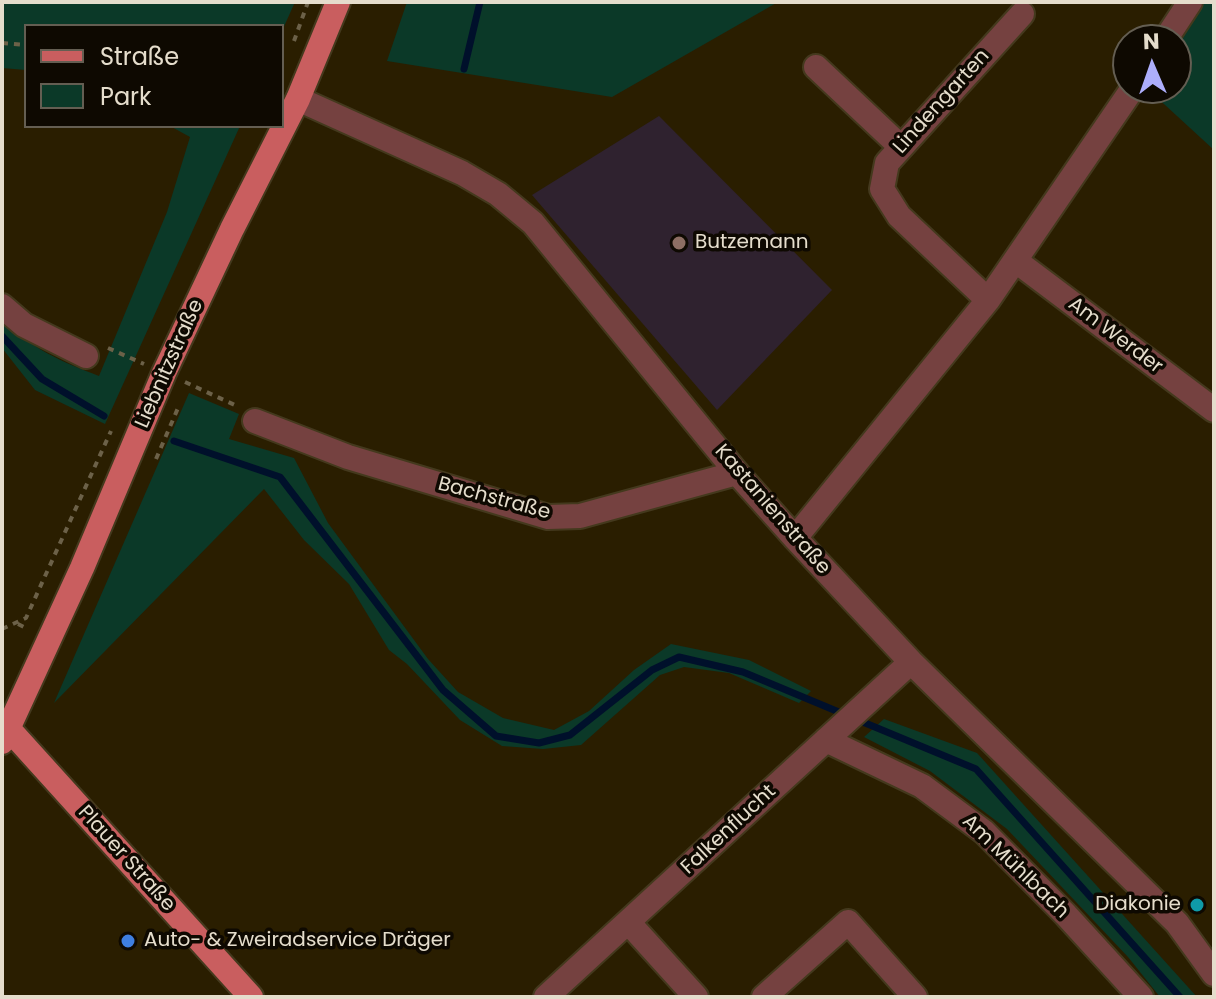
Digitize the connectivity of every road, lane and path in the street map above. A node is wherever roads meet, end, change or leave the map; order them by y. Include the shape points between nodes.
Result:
1 (308, 2) edge
2 (338, 2) edge
3 (1190, 2) edge
4 (1022, 14) dead end
5 (1176, 24) edge
6 (293, 42) dead end
7 (2, 43) edge
8 (24, 45) edge
9 (816, 67) dead end
10 (298, 99) junction
11 (1122, 104) edge
12 (284, 127) edge
13 (283, 128) edge
14 (901, 147) junction
15 (1016, 261) junction
16 (988, 300) junction
17 (2, 306) edge
18 (86, 356) dead end
19 (179, 377) junction
20 (1214, 410) edge
21 (255, 421) joint
22 (154, 463) dead end
23 (737, 473) junction
24 (795, 538) junction
25 (911, 662) junction
26 (4, 730) edge
27 (832, 735) junction
28 (628, 922) junction
29 (1214, 974) edge
30 (251, 997) edge
31 (546, 997) edge
32 (696, 997) edge
33 (764, 997) edge
34 (915, 997) edge
35 (1141, 997) edge

1 - 6 path
2 - 10 main road, Liebnitzstraße
3 - 5 street
4 - 14 street, Lindengarten
7 - 8 path
9 - 14 street
10 - 12 main road, Liebnitzstraße
10 - 23 street, Kastanienstraße via 462,173 533,223
11 - 15 street
13 - 19 main road, Liebnitzstraße via 232,229
14 - 16 street, Lindengarten via 887,163 882,189 899,216
15 - 16 street
15 - 20 street, Am Werder
16 - 24 street
17 - 18 street via 24,325
19 - 21 path via 249,411
19 - 22 path
19 - 26 main road, Liebnitzstraße
21 - 23 street, Bachstraße via 348,457 548,517 580,516
23 - 24 street, Kastanienstraße
24 - 25 street, Kastanienstraße
25 - 27 street, Falkenflucht
25 - 29 street, Kastanienstraße via 1177,923
26 - 30 main road, Plauer Straße
27 - 28 street, Falkenflucht
27 - 35 street, Am Mühlbach via 922,786 984,832
28 - 31 street, Falkenflucht
28 - 32 street
33 - 34 street via 848,922

